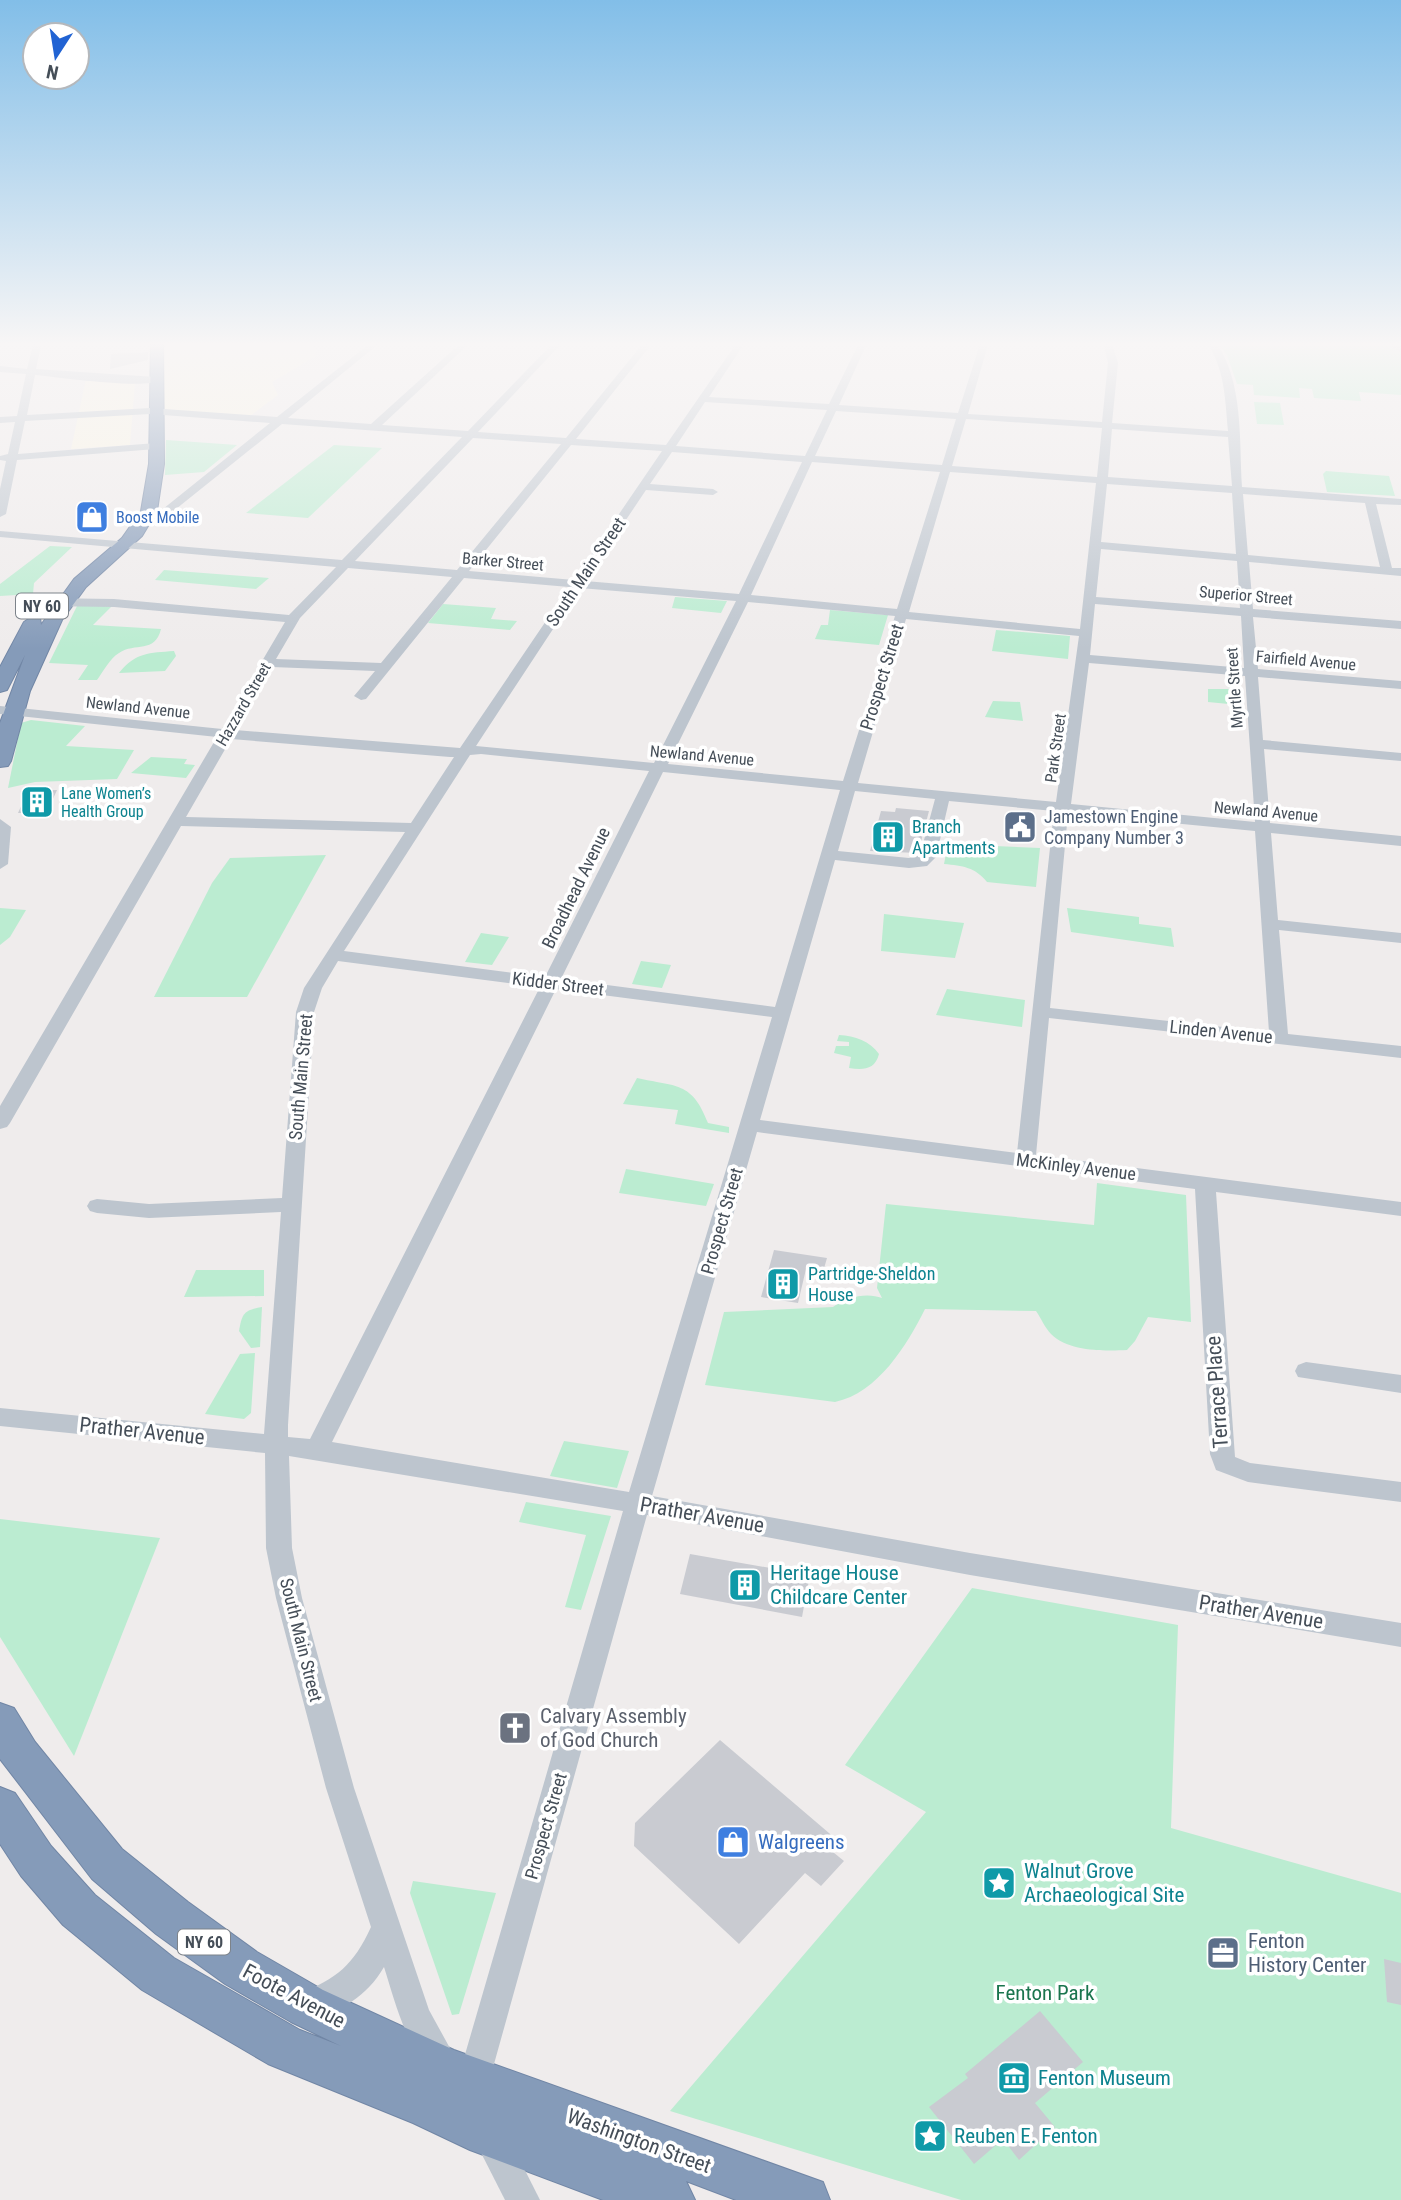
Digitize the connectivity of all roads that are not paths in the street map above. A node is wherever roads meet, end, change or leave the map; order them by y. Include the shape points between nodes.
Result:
1 (16, 444) edge
2 (148, 444) edge
3 (251, 444) edge
4 (461, 444) edge
5 (568, 444) edge
6 (593, 444) edge
7 (673, 444) edge
8 (817, 444) edge
9 (954, 444) edge
10 (1105, 444) edge
11 (1234, 444) edge
12 (148, 447) junction
13 (669, 449) junction
14 (13, 457) junction
15 (0, 458) edge
16 (810, 460) junction
17 (139, 464) dead end
18 (946, 469) junction
19 (1102, 480) junction
20 (138, 486) dead end
21 (643, 487) junction
22 (1237, 490) junction
23 (713, 492) dead end
24 (1, 500) edge
25 (1370, 500) junction
26 (1401, 502) edge
27 (0, 514) edge
28 (141, 526) junction
29 (0, 534) edge
30 (116, 544) junction
31 (1095, 545) junction
32 (1242, 560) junction
33 (345, 564) junction
34 (1387, 571) junction
35 (1401, 572) edge
36 (461, 573) junction
37 (578, 584) junction
38 (743, 599) junction
39 (1088, 600) junction
40 (54, 602) junction
41 (1246, 613) junction
42 (901, 614) junction
43 (293, 619) junction
44 (1401, 625) edge
45 (1085, 633) junction
46 (1083, 658) junction
47 (267, 663) junction
48 (386, 667) junction
49 (1251, 673) junction
50 (1401, 685) edge
51 (0, 686) edge
52 (361, 696) dead end
53 (6, 711) edge
54 (226, 733) junction
55 (1256, 744) junction
56 (464, 752) junction
57 (1401, 757) edge
58 (0, 761) edge
59 (658, 769) junction
60 (849, 787) junction
61 (943, 796) junction
62 (1062, 808) junction
63 (175, 821) junction
64 (0, 824) edge
65 (415, 828) junction
66 (1262, 828) junction
67 (1401, 841) edge
68 (828, 855) junction
69 (0, 864) edge
70 (1270, 924) junction
71 (1401, 937) edge
72 (334, 955) junction
73 (552, 983) junction
74 (1041, 1012) junction
75 (782, 1013) junction
76 (1279, 1038) junction
77 (1401, 1052) edge
78 (0, 1123) edge
79 (750, 1125) junction
80 (1027, 1160) junction
81 (1205, 1183) junction
82 (291, 1205) junction
83 (97, 1206) dead end
84 (1401, 1209) edge
85 (1306, 1371) dead end
86 (1401, 1384) edge
87 (0, 1417) edge
88 (276, 1444) junction
89 (317, 1450) junction
90 (1401, 1492) edge
91 (638, 1504) junction
92 (1401, 1634) edge
93 (7, 1747) edge
94 (0, 1807) edge
95 (386, 1928) junction
96 (307, 2006) junction
97 (468, 2102) junction
98 (523, 2200) edge
99 (670, 2200) edge
100 (805, 2200) edge

1 - 14 street
2 - 12 highway, NY 60
3 - 28 street via 157,519
4 - 33 street, Hazzard Street
5 - 36 street
6 - 13 street
7 - 13 street, South Main Street
8 - 16 street, Broadhead Avenue
9 - 18 street, Prospect Street
10 - 19 street, Park Street
11 - 22 street, Myrtle Street
12 - 14 street
12 - 17 highway, NY 60
12 - 28 highway, NY 60 via 152,501
13 - 16 street
13 - 21 street, South Main Street
14 - 15 street
14 - 24 street
16 - 18 street
16 - 38 street, Broadhead Avenue
18 - 19 street
18 - 42 street, Prospect Street
19 - 22 street
19 - 31 street, Park Street
20 - 30 highway, NY 60 via 134,509
21 - 23 street
21 - 37 street, South Main Street
22 - 25 street
22 - 32 street, Myrtle Street
24 - 27 street
25 - 26 street
25 - 34 street
28 - 30 highway, NY 60
29 - 30 street, Barker Street
30 - 33 street, Barker Street
30 - 40 highway, NY 60 via 62,582
31 - 32 street
31 - 39 street, Park Street
32 - 34 street
32 - 41 street, Myrtle Street
33 - 36 street, Barker Street
33 - 43 street, Hazzard Street
34 - 35 street
36 - 37 street, Barker Street
36 - 48 street
37 - 38 street, Barker Street
37 - 56 street, South Main Street
38 - 42 street, Barker Street
38 - 59 street, Broadhead Avenue
39 - 41 street, Superior Street
39 - 45 street, Park Street
40 - 43 street
40 - 51 highway, NY 60
40 - 53 highway, NY 60
41 - 44 street, Superior Street
41 - 49 street, Myrtle Street
42 - 45 street, Barker Street
42 - 60 street, Prospect Street
43 - 47 street, Hazzard Street
45 - 46 street, Park Street
46 - 49 street, Fairfield Avenue
46 - 62 street, Park Street
47 - 48 street
47 - 54 street, Hazzard Street
48 - 52 street
49 - 50 street, Fairfield Avenue
49 - 55 street, Myrtle Street
53 - 54 street, Newland Avenue
53 - 58 highway, NY 60
54 - 56 street, Newland Avenue
54 - 63 street, Hazzard Street
55 - 57 street
55 - 66 street, Myrtle Street
56 - 59 street, Newland Avenue
56 - 65 street, South Main Street
59 - 60 street, Newland Avenue
59 - 73 street, Broadhead Avenue
60 - 61 street, Newland Avenue
60 - 68 street, Prospect Street
61 - 62 street, Newland Avenue
61 - 68 street via 928,858 922,862
62 - 66 street, Newland Avenue
62 - 74 street, Park Street
63 - 65 street
63 - 78 street, Hazzard Street
64 - 69 street
65 - 72 street, South Main Street
66 - 67 street, Newland Avenue
66 - 70 street, Myrtle Street
68 - 75 street, Prospect Street
70 - 71 street
70 - 76 street, Myrtle Street
72 - 73 street, Kidder Street
72 - 82 street, South Main Street via 313,988 303,1024
73 - 75 street, Kidder Street
73 - 89 street, Broadhead Avenue
74 - 76 street, Linden Avenue
74 - 80 street, Park Street
75 - 79 street, Prospect Street
76 - 77 street, Linden Avenue
79 - 80 street, McKinley Avenue
79 - 91 street, Prospect Street
80 - 81 street, McKinley Avenue
81 - 84 street, McKinley Avenue
81 - 90 street, Terrace Place via 1225,1463 1248,1472
82 - 83 street via 149,1211
82 - 88 street, South Main Street
85 - 86 street
87 - 88 street, Prather Avenue
88 - 89 street, Prather Avenue
88 - 95 street, South Main Street via 279,1548 289,1598 340,1788
89 - 91 street, Prather Avenue
91 - 92 street, Prather Avenue
91 - 97 street, Prospect Street
93 - 96 highway, Foote Avenue / NY 60 via 107,1864 241,1968
94 - 97 highway, NY 60 via 36,1861 79,1910 158,1974 285,2047 429,2105
95 - 96 street via 355,1984
95 - 97 street, South Main Street via 416,2018
96 - 97 highway, Foote Avenue / NY 60
97 - 98 street, South Main Street
97 - 99 highway, NY 60
97 - 100 highway, Washington Street / NY 60

